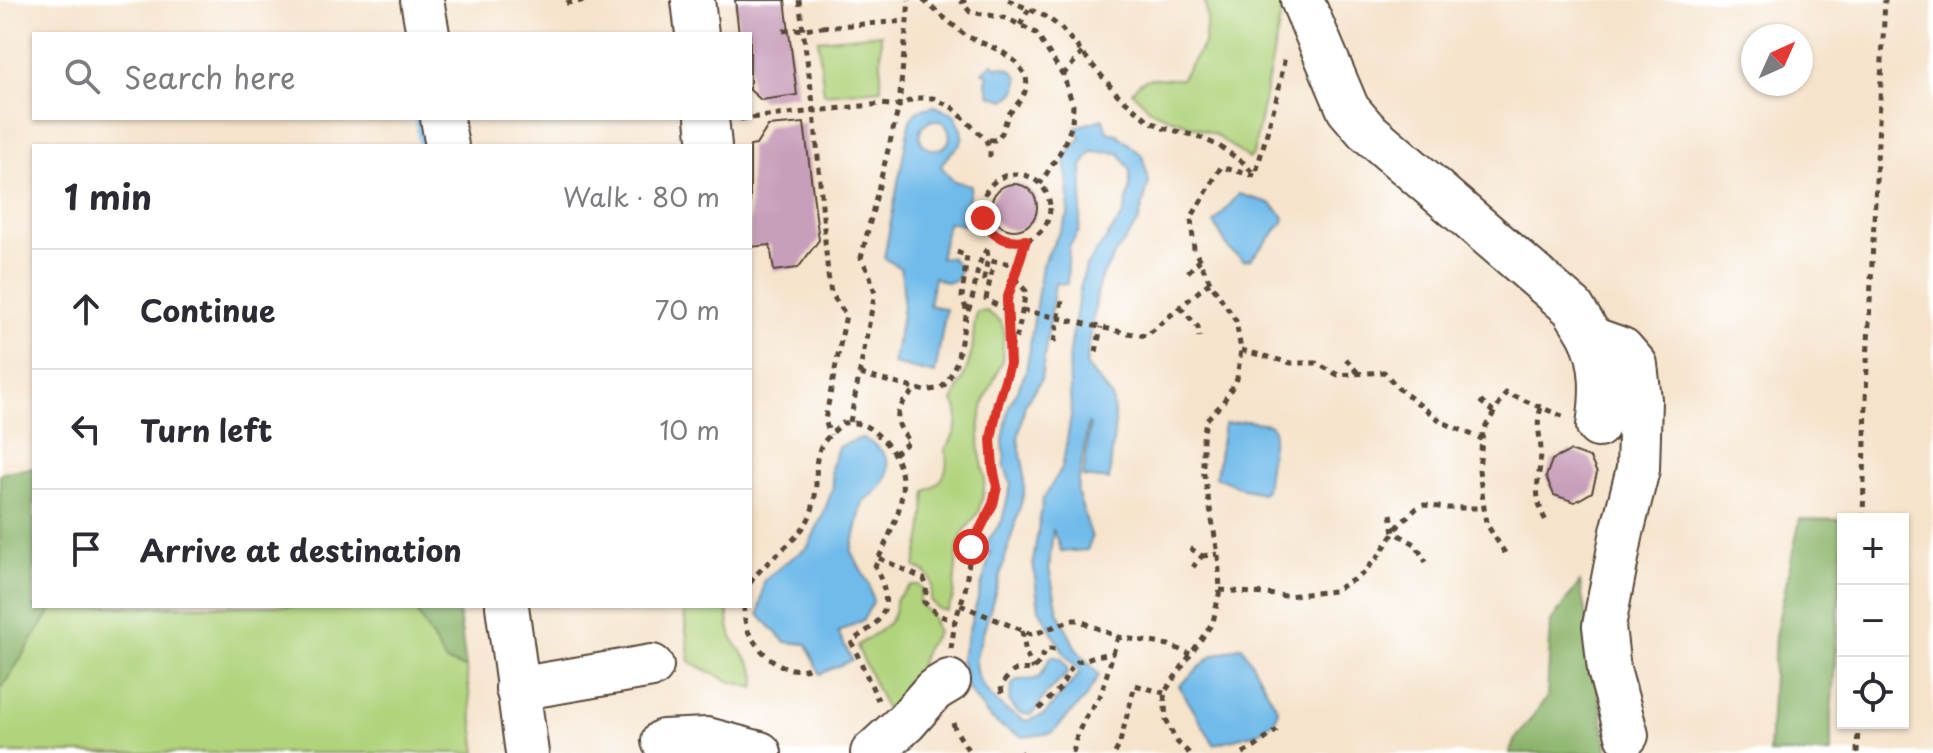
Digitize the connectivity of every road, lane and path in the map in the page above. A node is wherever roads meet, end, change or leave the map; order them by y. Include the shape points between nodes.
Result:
1 (422, 0) edge
2 (589, 0) edge
3 (693, 0) edge
4 (799, 0) edge
5 (909, 0) edge
6 (923, 0) edge
7 (953, 0) edge
8 (1008, 0) edge
9 (1302, 0) edge
10 (1885, 0) edge
11 (964, 1) edge
12 (566, 3) dead end
13 (1029, 9) junction
14 (907, 21) junction
15 (1020, 25) junction
16 (783, 31) dead end
17 (428, 32) edge
18 (697, 32) edge
19 (1287, 47) dead end
20 (1082, 53) junction
21 (1063, 75) junction
22 (899, 106) junction
23 (814, 111) junction
24 (442, 120) edge
25 (708, 129) edge
26 (986, 140) junction
27 (447, 144) edge
28 (990, 160) dead end
29 (1255, 176) junction
30 (1040, 184) junction
31 (1026, 240) junction
32 (953, 251) dead end
33 (1200, 260) junction
34 (1017, 265) junction
35 (1188, 272) dead end
36 (1014, 278) junction
37 (990, 280) junction
38 (1210, 282) junction
39 (1062, 300) dead end
40 (1180, 307) junction
41 (1022, 310) junction
42 (1007, 311) junction
43 (967, 312) junction
44 (1058, 318) junction
45 (1101, 327) junction
46 (1199, 337) dead end
47 (1591, 338) junction
48 (1054, 342) dead end
49 (1009, 350) junction
50 (1241, 350) junction
51 (1096, 352) dead end
52 (1346, 359) dead end
53 (1359, 373) junction
54 (860, 374) junction
55 (918, 389) junction
56 (1480, 401) dead end
57 (1541, 408) junction
58 (1493, 412) junction
59 (850, 422) junction
60 (1598, 426) joint
61 (830, 435) junction
62 (1482, 439) junction
63 (894, 454) junction
64 (1484, 508) junction
65 (1863, 513) edge
66 (1391, 514) dead end
67 (1546, 521) dead end
68 (1394, 532) junction
69 (1190, 548) dead end
70 (1505, 553) dead end
71 (1218, 554) junction
72 (1202, 556) junction
73 (879, 558) junction
74 (1426, 562) dead end
75 (1193, 567) dead end
76 (752, 580) edge
77 (1220, 590) junction
78 (960, 605) junction
79 (507, 608) edge
80 (744, 608) edge
81 (955, 621) junction
82 (1022, 630) junction
83 (1118, 637) junction
84 (1055, 649) dead end
85 (1114, 653) junction
86 (1190, 654) junction
87 (652, 666) dead end
88 (809, 668) dead end
89 (1033, 669) junction
90 (949, 681) junction
91 (517, 689) junction
92 (1002, 693) dead end
93 (1164, 693) junction
94 (881, 705) dead end
95 (1039, 709) dead end
96 (1858, 729) edge
97 (1277, 730) dead end
98 (1627, 735) dead end
99 (663, 741) dead end
100 (527, 753) edge
101 (760, 753) edge
102 (872, 753) edge
103 (970, 753) edge
104 (1073, 753) edge
105 (1115, 753) edge
106 (1189, 753) edge
107 (1243, 753) edge
108 (1857, 753) edge

1 - 17 street
2 - 12 path
3 - 18 street
4 - 23 path
5 - 14 path
6 - 26 path via 966,36 1016,62 1026,76 1023,97 1002,133
7 - 11 path
8 - 13 path
9 - 47 street via 1348,109 1573,308
10 - 65 path
11 - 15 path via 970,12
13 - 15 path
13 - 20 path via 1062,29
14 - 16 path, bridge
14 - 22 path
15 - 21 path via 1036,33
19 - 29 path
20 - 21 path
20 - 29 path via 1148,120 1219,146
21 - 30 path via 1073,105 1072,125
22 - 23 path
22 - 26 path via 915,98 933,98 953,108
22 - 54 path via 861,258 875,293
23 - 25 path
23 - 61 path via 828,275 831,293 846,315 825,420
24 - 27 street
26 - 28 path
29 - 33 path via 1221,167 1191,218
30 - 31 path via 1047,194 1048,217 1044,227
30 - 31 path via 1008,174 989,187 981,207 987,228 995,235
31 - 34 path
32 - 43 path via 967,255 962,297
33 - 35 path
33 - 38 path
34 - 36 path
34 - 37 path via 994,261
36 - 41 path via 1026,291
36 - 42 path
37 - 42 path via 986,299
37 - 43 path via 984,279 987,249
38 - 40 path
38 - 50 path via 1236,321
39 - 44 path
40 - 45 path via 1146,336
40 - 46 path via 1198,327
41 - 44 path
41 - 49 path
42 - 49 path
43 - 55 path via 948,381 941,388
44 - 45 path
44 - 48 path
45 - 51 path
47 - 60 street via 1601,373
47 - 98 street via 1622,349 1636,365 1639,388 1638,469 1604,626 1609,670
49 - 78 path via 991,439 997,487 971,547
50 - 53 path via 1291,363 1316,363 1338,375
50 - 71 path via 1237,379 1206,420 1203,439
52 - 53 path
53 - 62 path via 1384,372 1442,422
54 - 55 path
54 - 59 path
55 - 63 path via 899,408 897,420 910,441
56 - 58 path
57 - 58 path via 1506,393
57 - 60 path
57 - 67 path via 1536,484
58 - 62 path
59 - 61 path
59 - 63 path via 872,429
61 - 76 path via 815,464 815,498 808,519
62 - 64 path
63 - 73 path via 903,485 901,507
64 - 68 path via 1424,505
64 - 70 path via 1486,523
66 - 68 path
68 - 74 path via 1415,544
68 - 77 path via 1361,575 1334,591 1287,596
69 - 72 path
71 - 72 path
71 - 77 path
72 - 75 path
73 - 81 path via 924,579 924,602
73 - 94 path via 875,566 886,593 880,620 851,641
77 - 86 path via 1213,622
78 - 81 path
78 - 82 path
79 - 91 street
80 - 88 path via 747,630 774,662 788,669
81 - 90 path
82 - 83 path via 1037,633 1078,620
82 - 89 path
83 - 85 path
83 - 86 path
84 - 89 path via 1047,649
85 - 95 path via 1077,662
85 - 104 path
86 - 93 path
87 - 91 street
89 - 92 path via 1016,670 1001,686
90 - 102 street
90 - 103 path via 955,729
91 - 100 street
93 - 105 path via 1135,685
93 - 106 path via 1166,719 1176,741
96 - 108 path
97 - 107 path
99 - 101 street via 707,739

